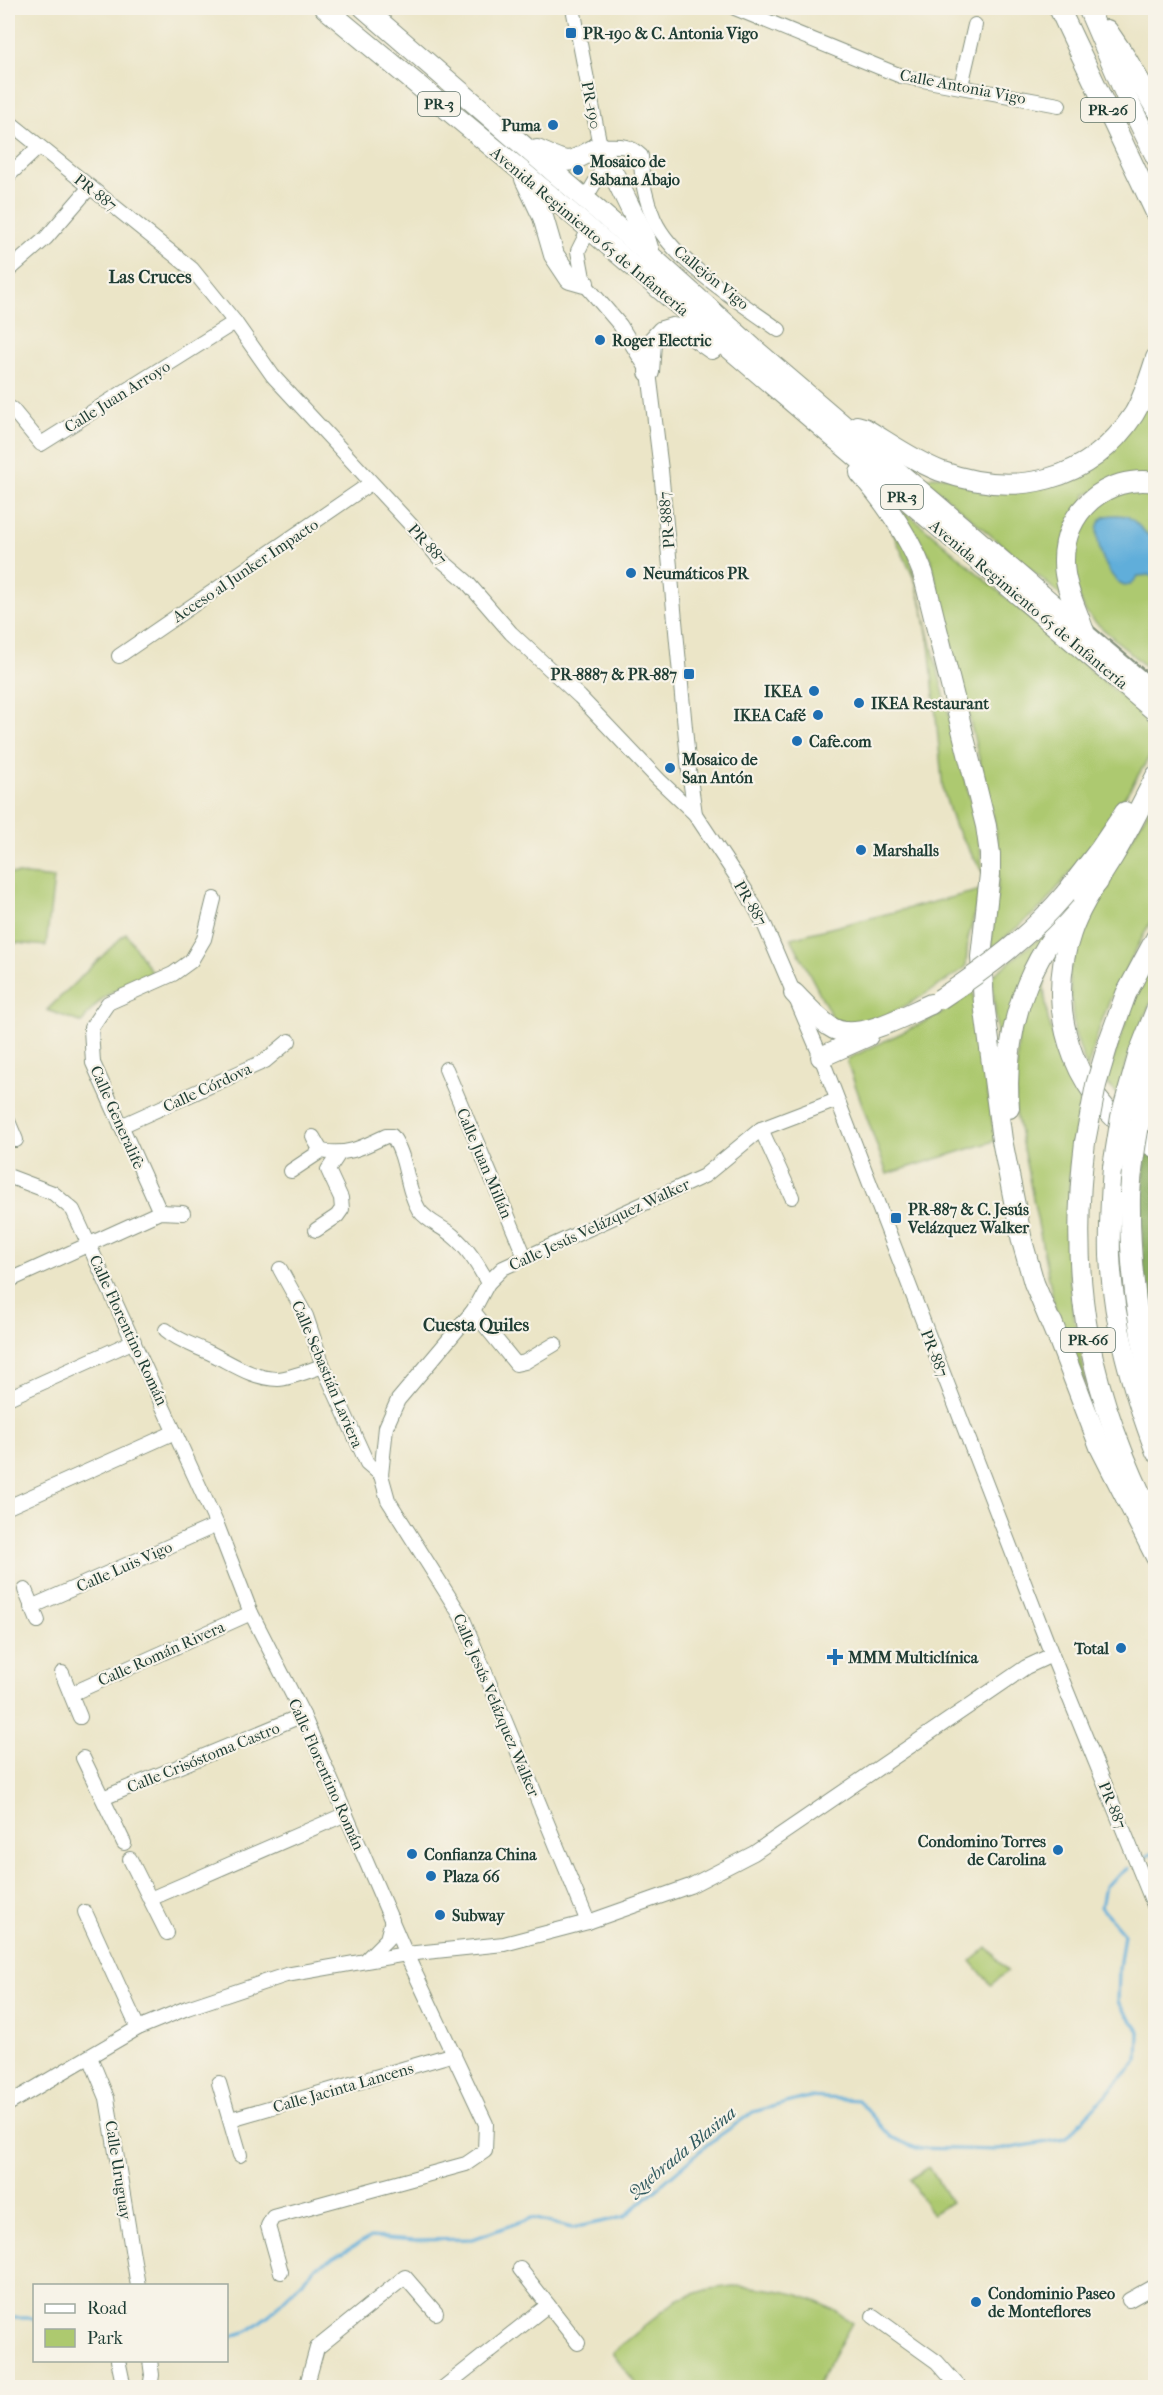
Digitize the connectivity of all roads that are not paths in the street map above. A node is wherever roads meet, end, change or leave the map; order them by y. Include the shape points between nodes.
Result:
1 (324, 8) edge
2 (573, 8) edge
3 (735, 8) edge
4 (1059, 8) edge
5 (1090, 8) edge
6 (374, 11) edge
7 (975, 25) dead end
8 (1111, 35) junction
9 (961, 86) junction
10 (1059, 105) dead end
11 (1155, 109) edge
12 (8, 121) edge
13 (1155, 132) edge
14 (520, 143) junction
15 (600, 146) junction
16 (39, 147) junction
17 (1155, 157) edge
18 (519, 169) junction
19 (8, 176) edge
20 (90, 187) junction
21 (585, 199) junction
22 (1155, 213) edge
23 (589, 230) junction
24 (651, 256) junction
25 (8, 271) edge
26 (585, 284) junction
27 (235, 322) junction
28 (779, 330) dead end
29 (1155, 358) edge
30 (649, 372) junction
31 (765, 379) junction
32 (799, 409) junction
33 (8, 412) edge
34 (840, 421) junction
35 (1155, 482) edge
36 (371, 483) junction
37 (1084, 631) junction
38 (119, 656) dead end
39 (1155, 692) edge
40 (1155, 712) edge
41 (1155, 774) edge
42 (695, 814) junction
43 (1098, 882) junction
44 (214, 899) dead end
45 (1155, 938) edge
46 (794, 993) junction
47 (936, 1001) junction
48 (1155, 1010) edge
49 (289, 1041) dead end
50 (821, 1056) junction
51 (1150, 1058) edge
52 (446, 1069) dead end
53 (837, 1100) junction
54 (8, 1121) edge
55 (121, 1126) junction
56 (761, 1129) junction
57 (313, 1137) dead end
58 (16, 1140) dead end
59 (1155, 1148) edge
60 (321, 1151) junction
61 (338, 1155) junction
62 (291, 1171) dead end
63 (8, 1176) edge
64 (792, 1197) dead end
65 (160, 1212) junction
66 (183, 1213) dead end
67 (316, 1230) dead end
68 (90, 1245) junction
69 (525, 1257) junction
70 (280, 1269) dead end
71 (8, 1281) edge
72 (488, 1283) junction
73 (473, 1311) junction
74 (166, 1330) dead end
75 (1055, 1333) junction
76 (134, 1341) junction
77 (555, 1344) dead end
78 (323, 1366) junction
79 (8, 1398) edge
80 (1155, 1402) edge
81 (175, 1432) junction
82 (1155, 1452) edge
83 (381, 1475) junction
84 (8, 1507) edge
85 (218, 1525) junction
86 (1155, 1526) edge
87 (1155, 1557) edge
88 (25, 1590) dead end
89 (32, 1606) junction
90 (251, 1612) junction
91 (38, 1621) dead end
92 (1052, 1655) junction
93 (62, 1674) dead end
94 (71, 1694) junction
95 (303, 1715) junction
96 (80, 1717) dead end
97 (83, 1758) dead end
98 (103, 1798) junction
99 (346, 1814) junction
100 (124, 1844) dead end
101 (130, 1859) dead end
102 (150, 1899) junction
103 (1155, 1910) edge
104 (85, 1912) dead end
105 (392, 1920) junction
106 (588, 1922) junction
107 (166, 1933) dead end
108 (406, 1953) junction
109 (364, 1961) junction
110 (138, 2028) junction
111 (454, 2054) junction
112 (90, 2057) junction
113 (219, 2084) dead end
114 (8, 2104) edge
115 (231, 2120) junction
116 (240, 2155) dead end
117 (520, 2269) dead end
118 (281, 2272) dead end
119 (138, 2284) edge
120 (1155, 2285) edge
121 (1129, 2300) dead end
122 (548, 2305) junction
123 (436, 2313) dead end
124 (873, 2316) dead end
125 (578, 2343) dead end
126 (118, 2362) edge
127 (150, 2362) edge
128 (124, 2388) edge
129 (150, 2388) edge
130 (306, 2388) edge
131 (443, 2388) edge
132 (960, 2388) edge

1 - 18 highway, Avenida Regimiento 65 de Infantería / PR-3
2 - 15 street, PR-190 / PR-190
3 - 9 street, Calle Antonia Vigo via 901,76
4 - 22 highway, PR-26
5 - 8 highway, PR-26
5 - 17 highway
6 - 14 highway, Avenida Regimiento 65 de Infantería / PR-3
7 - 9 street
8 - 11 highway, PR-26
8 - 13 highway
9 - 10 street, Calle Antonia Vigo
12 - 16 street, PR-887
14 - 15 highway via 571,162
14 - 21 highway, Avenida Regimiento 65 de Infantería / PR-3
15 - 21 street, PR-190 / PR-190 via 601,172
15 - 24 highway
15 - 28 street, Callejón Vigo via 624,145 641,156 641,180 662,233 700,272
16 - 19 street
16 - 20 street, PR-887
18 - 23 highway, Avenida Regimiento 65 de Infantería / PR-3
18 - 26 highway via 543,217 554,255 570,279
20 - 25 street via 46,238
20 - 27 street, PR-887 via 192,269
21 - 24 highway, Avenida Regimiento 65 de Infantería / PR-3
23 - 26 street via 578,250
23 - 31 highway, Avenida Regimiento 65 de Infantería / PR-3
24 - 34 highway, Avenida Regimiento 65 de Infantería / PR-3
26 - 30 street, PR-8887 / PR-8887 via 620,324
27 - 33 street, Calle Juan Arroyo via 41,444 12,410
27 - 36 street, PR-887 via 273,376
29 - 34 highway via 1143,395 1118,434 1095,457 1046,481 1006,484 967,479 940,471 864,428
30 - 31 highway via 651,343 662,331 672,328 685,330
30 - 42 street, PR-8887 / PR-8887
31 - 32 highway, Avenida Regimiento 65 de Infantería / PR-3
32 - 40 highway, Avenida Regimiento 65 de Infantería / PR-3
32 - 75 highway via 827,443 857,470 895,518 915,554 930,597 990,854 981,957 1002,1140 1022,1241
34 - 37 highway, Avenida Regimiento 65 de Infantería / PR-3
35 - 37 highway via 1113,486 1084,505 1074,518 1064,563
36 - 38 street, Acceso al Junker Impacto
36 - 42 street, PR-887 via 439,558 466,581 510,633 580,697
37 - 39 main road, Avenida Regimiento 65 de Infantería / PR-3
41 - 43 highway via 1137,816
41 - 47 highway, bridge via 1047,915 1000,958
42 - 46 street, PR-887 via 759,915
43 - 59 highway via 1080,912 1066,949 1060,990 1064,1031 1083,1080 1104,1108
43 - 75 highway via 1069,914 1035,968 1018,1006 1010,1045 1013,1138
44 - 55 street, Calle Generalife via 204,939 191,961 173,974 108,1003 91,1028 93,1063
45 - 86 highway, PR-66, bridge via 1126,994 1096,1085 1078,1205 1086,1332 1102,1399
46 - 47 highway via 829,1026 850,1032 881,1026
46 - 50 street, PR-887
47 - 50 highway via 891,1026
48 - 51 highway, PR-66
49 - 55 street, Calle Córdova via 265,1060
50 - 53 street, PR-887
51 - 80 highway, bridge via 1130,1194 1131,1264
51 - 82 highway, PR-66, bridge via 1121,1117 1113,1167 1110,1255 1114,1305 1133,1392
52 - 69 street, Calle Juan Millán
53 - 56 street, Calle Jesús Velázquez Walker
53 - 92 street, PR-887
54 - 58 street
55 - 65 street, Calle Generalife
56 - 64 street
56 - 69 street, Calle Jesús Velázquez Walker via 704,1176
57 - 60 street
60 - 61 street
60 - 62 street
61 - 67 street via 328,1170 342,1209
61 - 72 street via 392,1136 421,1212 463,1244
63 - 68 street, Calle Florentino Román via 54,1193 73,1210
65 - 66 street
65 - 68 street
68 - 71 street
68 - 76 street, Calle Florentino Román
69 - 72 street, Calle Jesús Velázquez Walker via 503,1268
70 - 78 street, Calle Sebastián Laviera via 306,1316
72 - 73 street, Calle Jesús Velázquez Walker
73 - 77 street via 516,1364
73 - 83 street, Calle Jesús Velázquez Walker via 398,1400 386,1427
74 - 78 street via 177,1339 266,1377 279,1379
75 - 87 highway via 1100,1447
76 - 79 street
76 - 81 street, Calle Florentino Román
78 - 83 street, Calle Sebastián Laviera via 367,1463
81 - 84 street
81 - 85 street, Calle Florentino Román
83 - 106 street, Calle Jesús Velázquez Walker via 388,1500 463,1618
85 - 89 street, Calle Luis Vigo
85 - 90 street, Calle Florentino Román
88 - 89 street
89 - 91 street
90 - 94 street, Calle Román Rivera
90 - 95 street, Calle Florentino Román
92 - 103 street, PR-887
92 - 106 street via 1026,1667 754,1853 690,1886
93 - 94 street
94 - 96 street
95 - 98 street, Calle Crisóstoma Castro
95 - 99 street, Calle Florentino Román
97 - 98 street
98 - 100 street
99 - 102 street
99 - 105 street, Calle Florentino Román
101 - 102 street
102 - 107 street
104 - 110 street
105 - 108 street, Calle Florentino Román
105 - 109 street via 387,1939
106 - 108 street via 504,1944
108 - 109 street
108 - 111 street, Calle Florentino Román
109 - 110 street via 286,1976
110 - 112 street
111 - 115 street, Calle Jacinta Lancens
111 - 118 street, Calle Florentino Román via 486,2124 485,2151 466,2164 273,2217 268,2226
112 - 114 street
112 - 119 street, Calle Uruguay via 107,2098
113 - 115 street
115 - 116 street
117 - 122 street
120 - 121 street
122 - 125 street
122 - 131 street
123 - 130 street via 405,2277 318,2348
124 - 132 street via 937,2362
126 - 128 street
127 - 129 street

